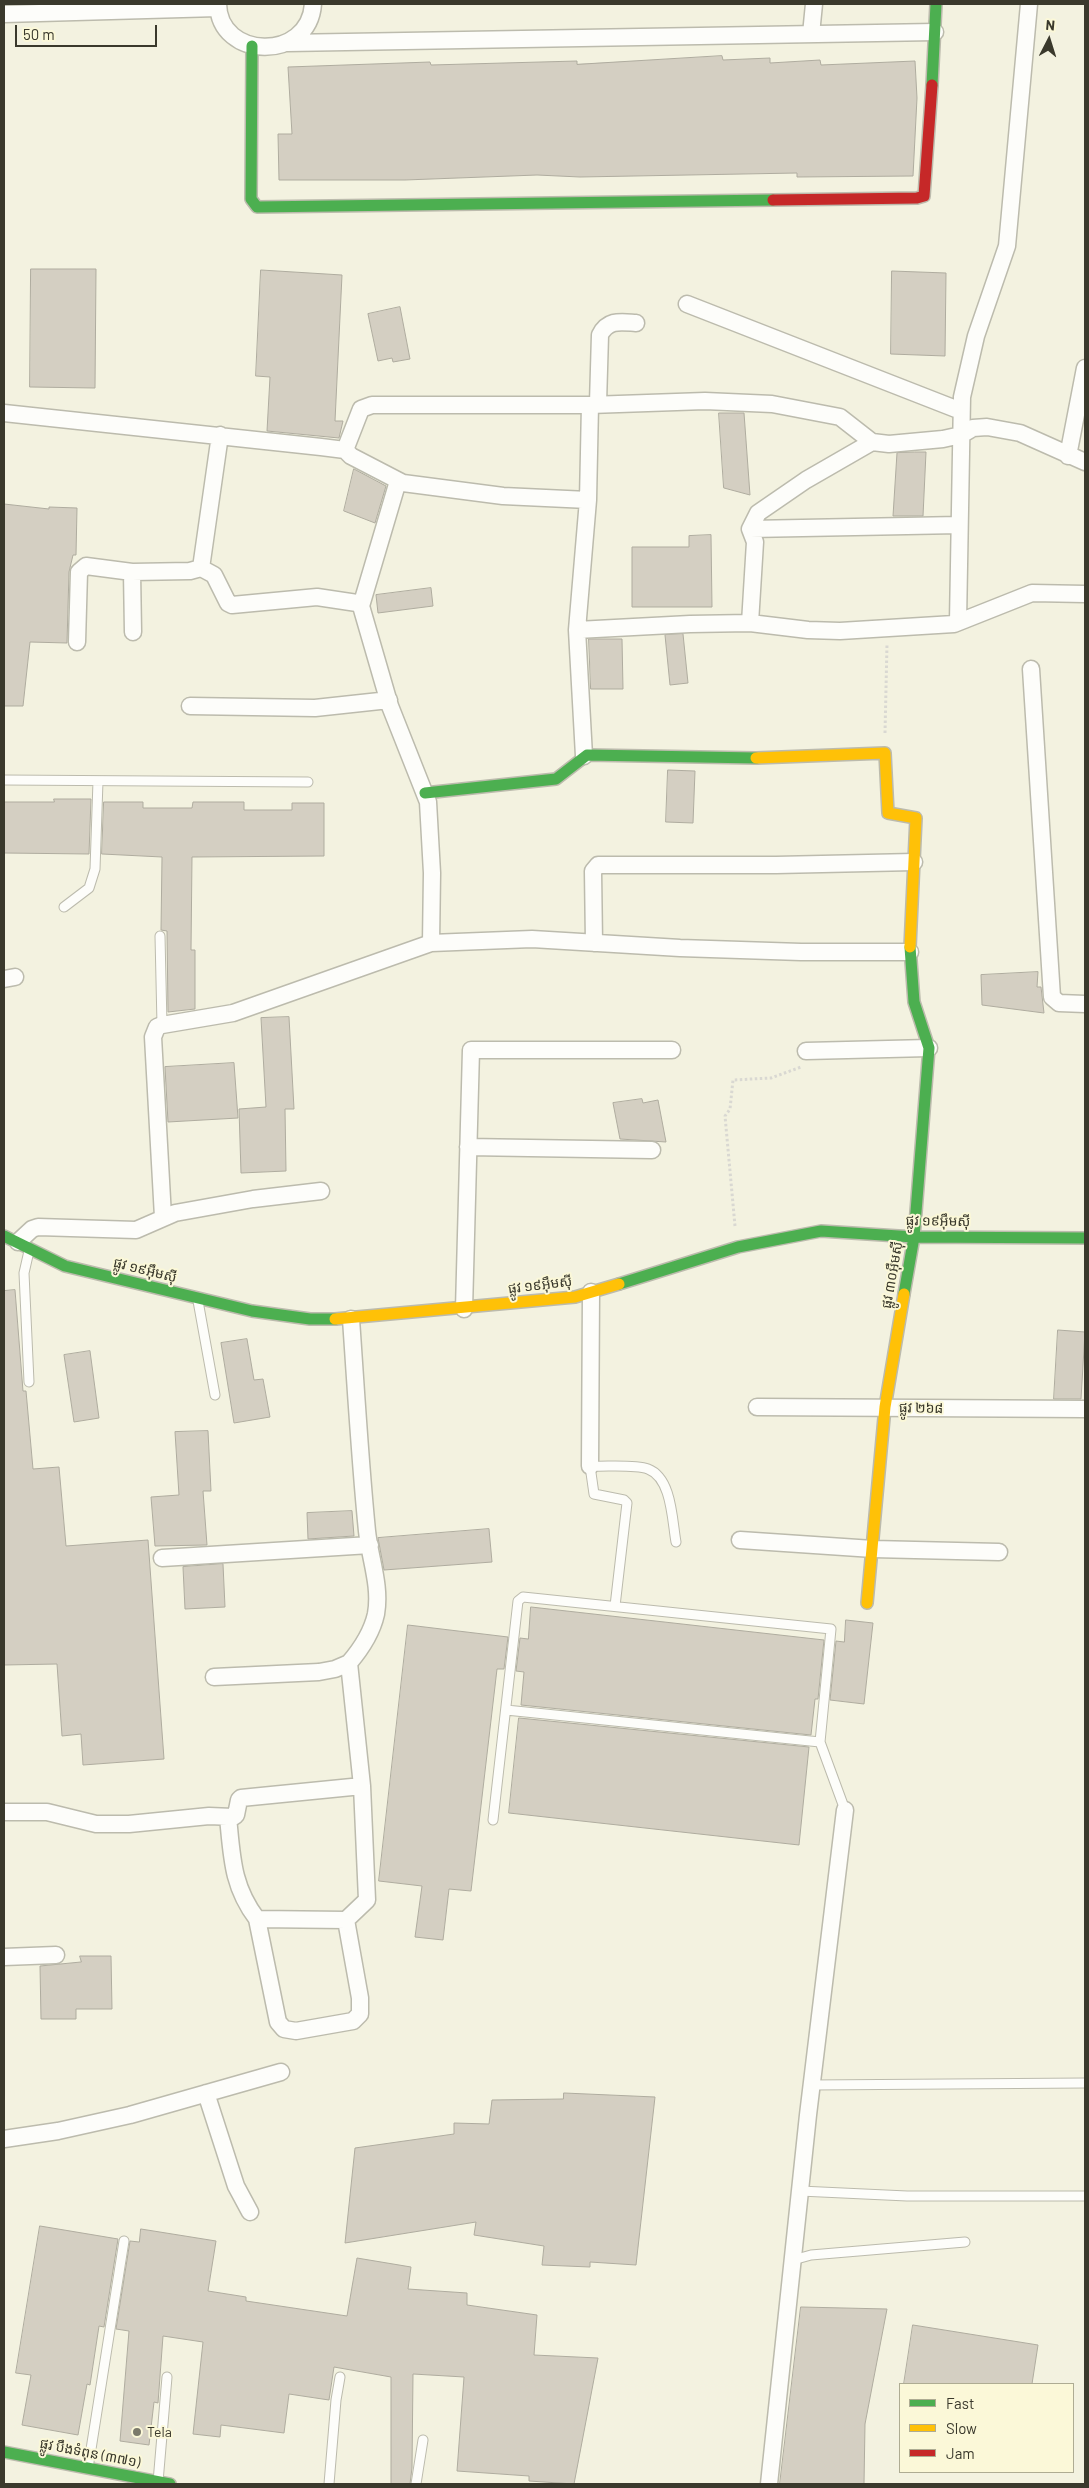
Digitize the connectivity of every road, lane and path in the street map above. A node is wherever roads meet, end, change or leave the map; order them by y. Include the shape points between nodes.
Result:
1 (313, 4) edge
2 (814, 4) edge
3 (936, 4) edge
4 (1029, 4) edge
5 (218, 6) edge
6 (4, 14) edge
7 (935, 32) junction
8 (811, 34) junction
9 (287, 43) junction
10 (252, 46) junction
11 (687, 304) dead end
12 (636, 323) dead end
13 (1085, 368) edge
14 (594, 404) junction
15 (961, 411) junction
16 (4, 414) edge
17 (220, 435) junction
18 (961, 435) junction
19 (872, 442) junction
20 (345, 450) junction
21 (1068, 456) junction
22 (1085, 462) edge
23 (398, 481) junction
24 (588, 500) junction
25 (959, 524) junction
26 (750, 529) junction
27 (201, 568) junction
28 (132, 572) junction
29 (1085, 594) edge
30 (361, 606) junction
31 (958, 622) junction
32 (750, 623) junction
33 (888, 628) junction
34 (576, 630) junction
35 (133, 632) dead end
36 (77, 642) dead end
37 (1031, 669) dead end
38 (389, 700) junction
39 (190, 706) dead end
40 (885, 753) junction
41 (584, 756) junction
42 (4, 780) edge
43 (98, 781) junction
44 (308, 782) dead end
45 (425, 793) junction
46 (914, 862) junction
47 (64, 907) dead end
48 (160, 936) dead end
49 (431, 943) junction
50 (594, 943) junction
51 (910, 952) junction
52 (1085, 1004) edge
53 (162, 1025) junction
54 (928, 1048) junction
55 (672, 1050) dead end
56 (806, 1051) joint
57 (468, 1147) junction
58 (652, 1150) dead end
59 (321, 1191) dead end
60 (163, 1217) junction
61 (1085, 1232) edge
62 (914, 1237) junction
63 (1085, 1238) edge
64 (17, 1243) edge
65 (738, 1247) junction
66 (591, 1292) junction
67 (197, 1298) junction
68 (464, 1308) junction
69 (351, 1319) junction
70 (29, 1382) dead end
71 (215, 1395) dead end
72 (757, 1407) dead end
73 (885, 1407) junction
74 (1085, 1408) edge
75 (590, 1466) junction
76 (740, 1540) dead end
77 (676, 1542) dead end
78 (370, 1545) junction
79 (873, 1549) junction
80 (999, 1552) dead end
81 (162, 1558) dead end
82 (867, 1604) dead end
83 (616, 1606) junction
84 (349, 1663) junction
85 (214, 1676) dead end
86 (506, 1710) junction
87 (820, 1742) junction
88 (362, 1786) junction
89 (845, 1810) joint
90 (4, 1812) edge
91 (228, 1817) junction
92 (493, 1820) dead end
93 (257, 1918) junction
94 (346, 1920) junction
95 (56, 1955) dead end
96 (4, 1957) edge
97 (281, 2072) dead end
98 (1085, 2083) edge
99 (812, 2084) junction
100 (206, 2093) junction
101 (4, 2139) edge
102 (800, 2191) junction
103 (1085, 2196) edge
104 (250, 2212) dead end
105 (124, 2241) dead end
106 (965, 2242) dead end
107 (793, 2260) junction
108 (167, 2377) dead end
109 (340, 2377) dead end
110 (423, 2440) dead end
111 (4, 2452) edge
112 (88, 2468) junction
113 (164, 2483) edge
114 (329, 2484) edge
115 (416, 2484) edge
116 (769, 2484) edge

1 - 9 street via 309,21 300,34
2 - 8 street
3 - 7 street
4 - 15 street via 1007,246 976,336
5 - 6 street
5 - 10 street via 229,32
7 - 8 street
7 - 10 street via 926,190 924,196 907,198 257,207 251,199
8 - 9 street
9 - 10 street via 264,48
11 - 15 street
12 - 14 street via 612,322 604,328 600,336
13 - 21 street
14 - 19 street via 705,401 772,404 840,417
14 - 20 street via 372,405 361,408
14 - 24 street
15 - 18 street
16 - 17 street
17 - 20 street
17 - 27 street
18 - 19 street via 889,444
18 - 21 street via 980,427 1020,433
18 - 25 street
19 - 26 street via 806,480 758,513
20 - 23 street
21 - 22 street
23 - 24 street via 503,496
23 - 30 street
24 - 34 street
25 - 26 street
25 - 31 street
26 - 32 street via 755,542
27 - 28 street
27 - 30 street via 214,575 230,604 317,597
28 - 35 street
28 - 36 street via 86,566 80,569
29 - 31 street via 1032,593
30 - 38 street
31 - 33 street
32 - 33 street via 808,630
32 - 34 street
33 - 40 path
34 - 41 street
37 - 52 street via 1052,997 1059,1003
38 - 39 street via 314,708
38 - 45 street
40 - 41 street via 769,758
40 - 46 street, ផ្លូវ ៣០អ៊ឹមស៊ី via 888,813 916,818
41 - 45 street via 556,779
42 - 43 lane
43 - 44 lane
43 - 47 lane via 93,875 89,888
45 - 49 street via 432,873
46 - 50 street via 598,866 593,871
46 - 51 street, ផ្លូវ ៣០អ៊ឹមស៊ី
48 - 53 lane
49 - 50 street via 532,939
49 - 53 street via 233,1013
50 - 51 street via 801,952
51 - 54 street, ផ្លូវ ៣០អ៊ឹមស៊ី via 914,1002
53 - 60 street via 157,1027 153,1037
54 - 56 street
54 - 62 street, ផ្លូវ ៣០អ៊ឹមស៊ី
55 - 57 street via 471,1050
56 - 65 path via 804,1066 771,1078 733,1080 730,1109 725,1116
57 - 58 street
57 - 68 street
59 - 60 street via 253,1198
60 - 64 street via 136,1230 38,1227
61 - 63 street
62 - 63 street, ផ្លូវ ១៩អ៊ឹមស៊ី
62 - 65 street, ផ្លូវ ១៩អ៊ឹមស៊ី via 821,1231
62 - 73 street, ផ្លូវ ៣០អ៊ឹមស៊ី
64 - 67 street, ផ្លូវ ១៩អ៊ឹមស៊ី via 65,1266
64 - 70 lane via 24,1273
65 - 66 street, ផ្លូវ ១៩អ៊ឹមស៊ី
66 - 68 street, ផ្លូវ ១៩អ៊ឹមស៊ី via 575,1297
66 - 75 street
67 - 69 street, ផ្លូវ ១៩អ៊ឹមស៊ី via 310,1320
67 - 71 lane
68 - 69 street, ផ្លូវ ១៩អ៊ឹមស៊ី
69 - 78 street
72 - 73 street, ផ្លូវ ២៦៨
73 - 74 street, ផ្លូវ ២៦៨
73 - 79 street, ផ្លូវ ៣០អ៊ឹមស៊ី
75 - 77 lane via 647,1469 659,1476 665,1488
75 - 83 lane via 594,1494 627,1503
76 - 79 street
78 - 81 street
78 - 84 street via 377,1584 376,1614 366,1639
79 - 80 street
79 - 82 street, ផ្លូវ ៣០អ៊ឹមស៊ី
83 - 86 lane via 520,1597
83 - 87 lane via 831,1628
84 - 85 street via 319,1672
84 - 88 street
86 - 87 lane
86 - 92 lane
87 - 89 lane
88 - 91 street via 241,1798 235,1817
88 - 94 street via 368,1898
89 - 99 street
90 - 91 street via 47,1812 96,1824
91 - 93 street via 234,1874 244,1902
93 - 94 street
93 - 94 street via 278,2022 284,2028 296,2031 353,2021 360,2014
95 - 96 street
97 - 100 street
98 - 99 lane
99 - 102 street
100 - 101 street via 130,2116
100 - 104 street via 236,2186
102 - 103 lane via 907,2196
102 - 107 street
105 - 112 lane
106 - 107 lane via 811,2255
107 - 116 street
108 - 113 lane
109 - 114 lane
110 - 115 lane
111 - 112 street, ផ្លូវ បឹងទំពុន (៣៧១)
112 - 113 street, ផ្លូវ បឹងទំពុន (៣៧១)

